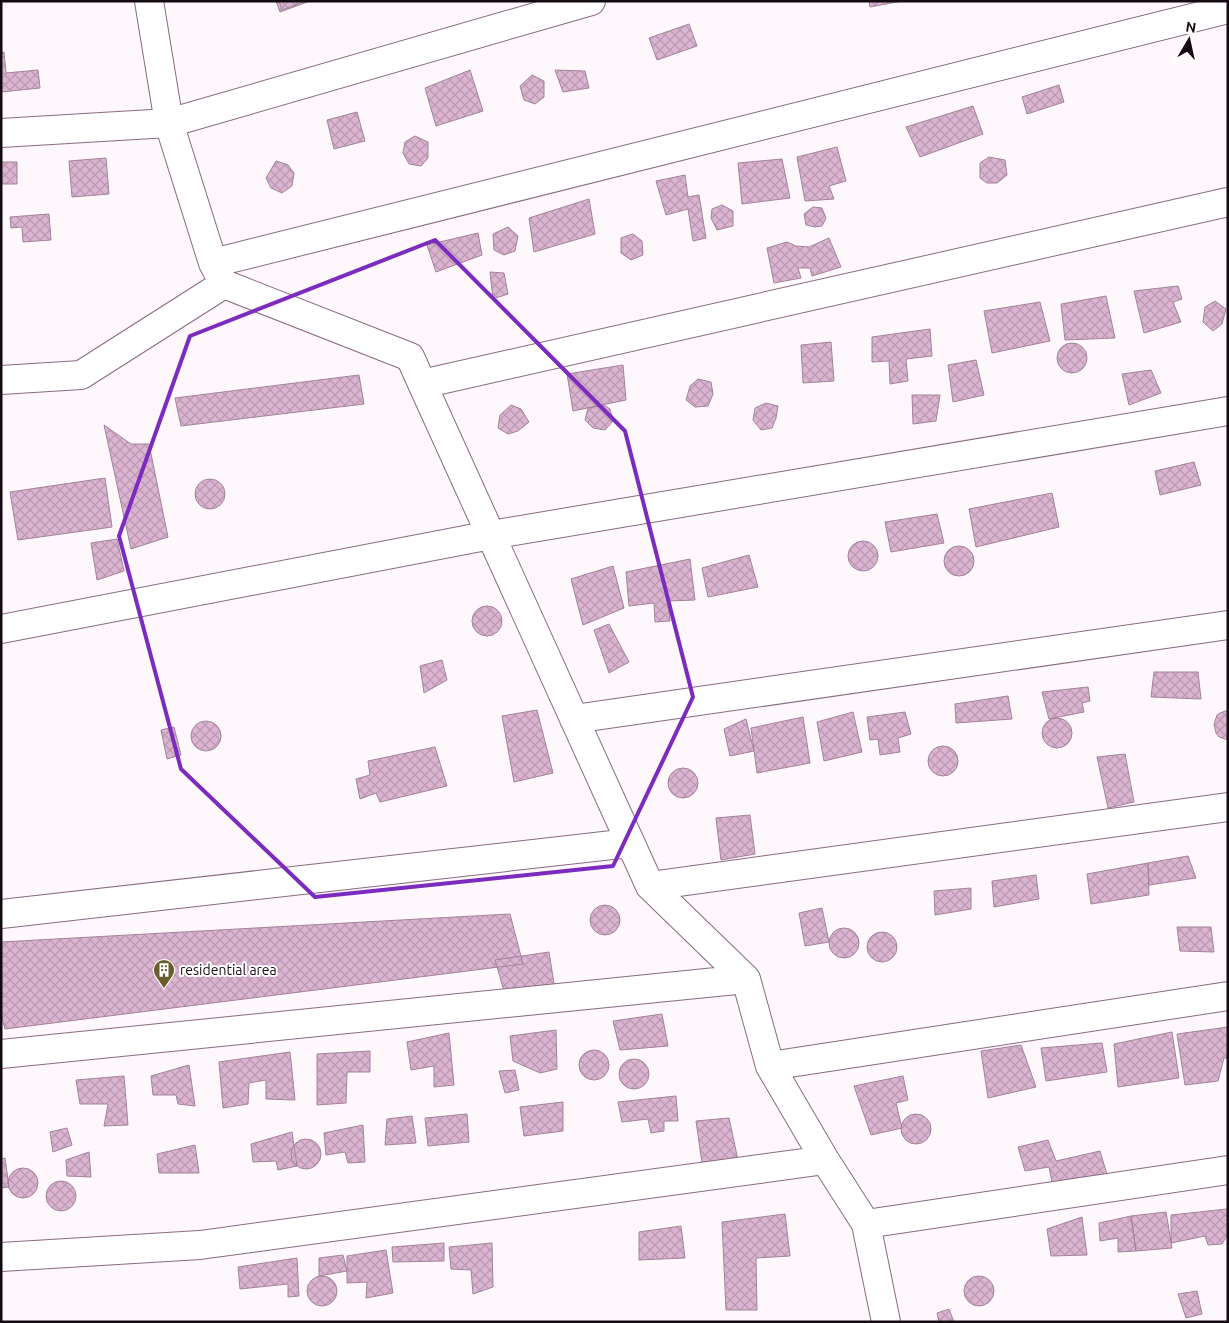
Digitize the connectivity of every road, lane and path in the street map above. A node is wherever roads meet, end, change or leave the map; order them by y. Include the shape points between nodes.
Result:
1 (150, 1) edge
2 (591, 1) edge
3 (1228, 9) edge
4 (169, 123) junction
5 (1, 133) edge
6 (1228, 202) edge
7 (218, 273) junction
8 (1, 380) edge
9 (422, 384) junction
10 (1228, 410) edge
11 (491, 535) junction
12 (1228, 625) edge
13 (1, 628) edge
14 (574, 719) junction
15 (1228, 807) edge
16 (630, 843) junction
17 (650, 886) junction
18 (1, 914) edge
19 (746, 979) junction
20 (1228, 996) edge
21 (1, 1054) edge
22 (770, 1066) junction
23 (825, 1160) junction
24 (1228, 1170) edge
25 (866, 1224) junction
26 (1, 1257) edge
27 (886, 1322) edge

1 - 4 street
2 - 4 street
3 - 7 street
4 - 5 street
4 - 7 street
6 - 9 street
7 - 8 street via 81,375
7 - 9 street via 410,357
9 - 11 street
10 - 11 street
11 - 13 street
11 - 14 street
12 - 14 street
14 - 16 street
15 - 17 street
16 - 17 street
16 - 18 street
17 - 19 street
19 - 21 street
19 - 22 street
20 - 22 street
22 - 23 street
23 - 25 street
23 - 26 street via 200,1245
24 - 25 street
25 - 27 street

